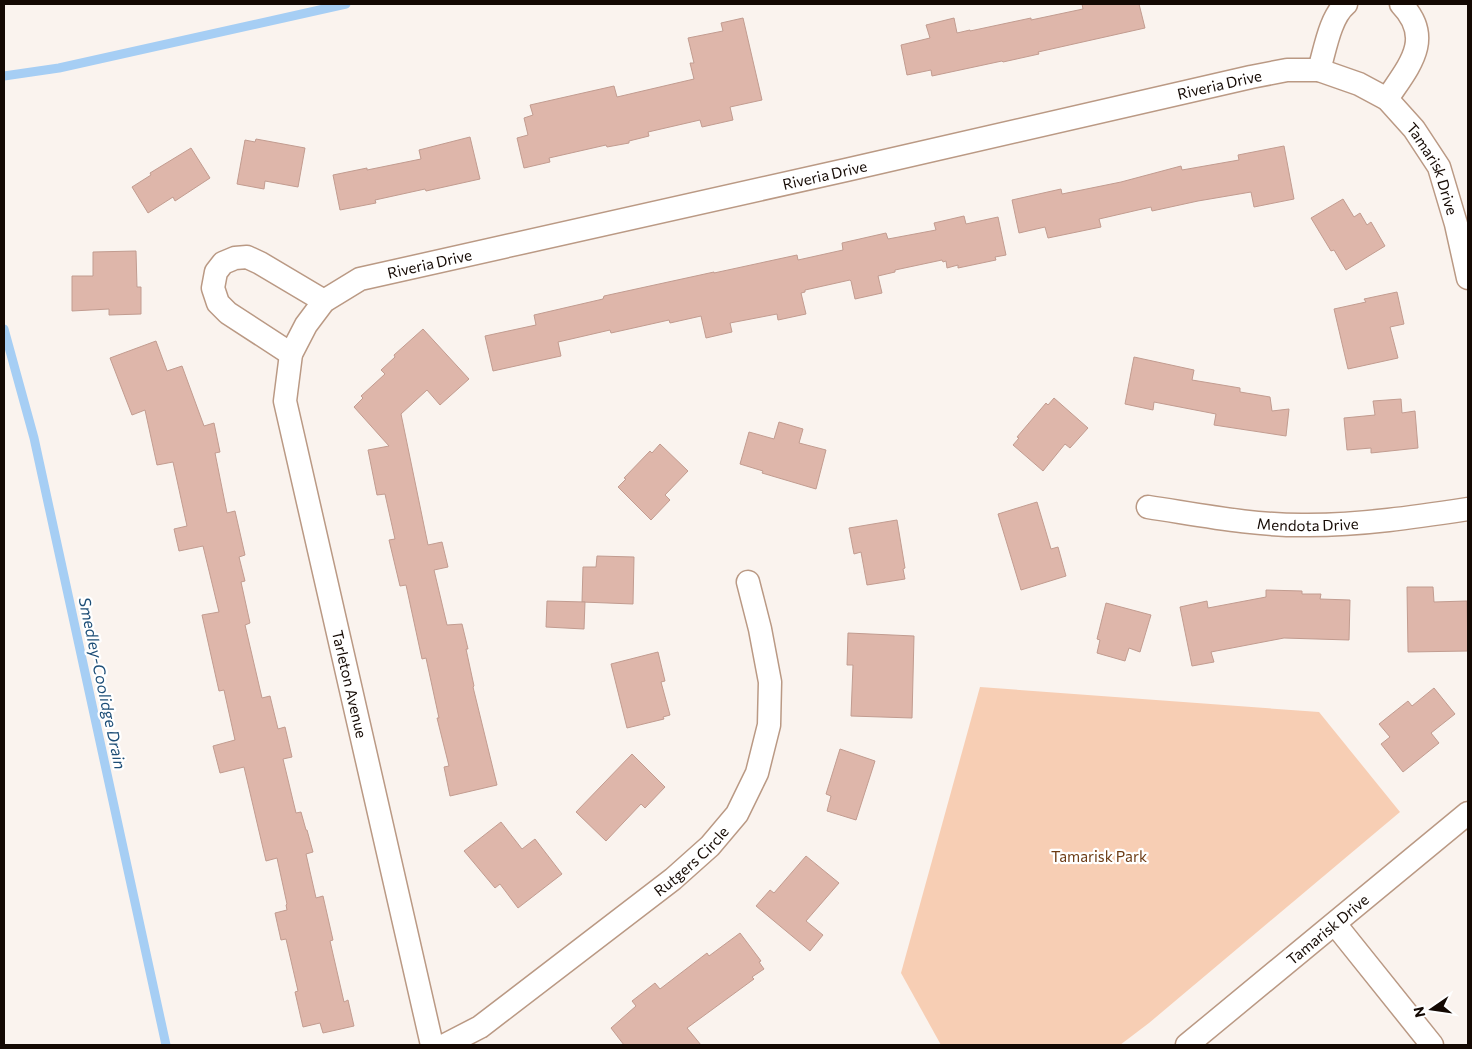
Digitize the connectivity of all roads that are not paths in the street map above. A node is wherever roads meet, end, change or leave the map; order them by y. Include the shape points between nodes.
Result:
1 (1346, 4) edge
2 (1401, 4) edge
3 (1319, 70) junction
4 (1359, 84) joint
5 (1387, 99) junction
6 (1468, 278) edge
7 (324, 301) junction
8 (306, 326) joint
9 (290, 354) junction
10 (1148, 507) dead end
11 (1468, 509) edge
12 (748, 582) dead end
13 (1468, 813) edge
14 (1335, 924) junction
15 (432, 1045) edge
16 (445, 1045) edge
17 (1187, 1045) edge
18 (1432, 1045) edge

1 - 3 street via 1333,24
2 - 5 street via 1418,29 1416,45 1412,60
3 - 4 street, Riveria Drive
3 - 7 street, Riveria Drive via 1287,70 1251,77 360,279
4 - 5 street, Tamarisk Drive
5 - 6 street, Tamarisk Drive via 1414,129 1440,167
7 - 8 street, Riveria Drive
7 - 9 street via 247,258 222,263 216,272 213,288 218,303
8 - 9 street, Tarleton Avenue
9 - 15 street, Tarleton Avenue via 285,401
10 - 11 street, Mendota Drive via 1252,522 1308,525 1387,521
12 - 16 street, Rutgers Circle via 770,682 769,725 756,773 737,814 710,846 673,879 480,1027
13 - 14 street, Tamarisk Drive
14 - 17 street, Tamarisk Drive
14 - 18 street

